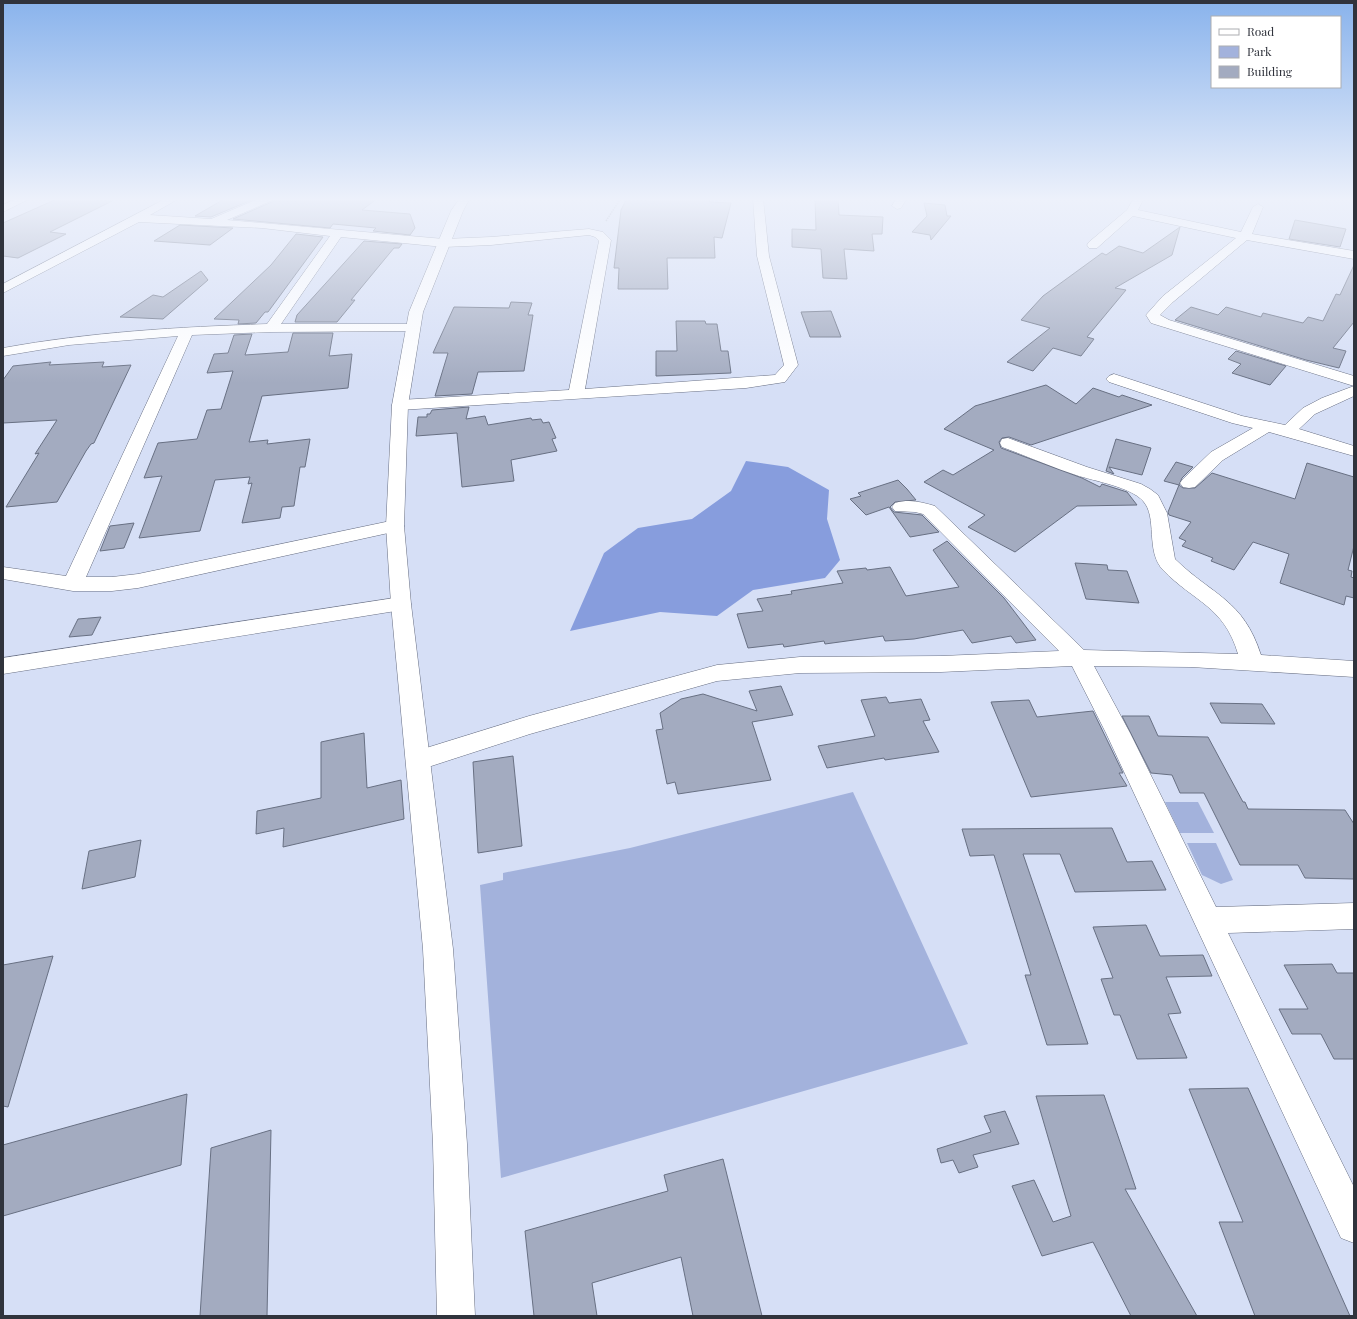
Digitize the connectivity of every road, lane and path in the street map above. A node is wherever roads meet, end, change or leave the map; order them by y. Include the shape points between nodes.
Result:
1 (58, 260) edge
2 (319, 260) edge
3 (437, 260) edge
4 (601, 260) edge
5 (763, 260) edge
6 (1216, 260) edge
7 (3, 289) edge
8 (271, 328) junction
9 (412, 328) junction
10 (188, 331) junction
11 (3, 352) edge
12 (1114, 379) dead end
13 (1354, 381) edge
14 (1354, 391) edge
15 (576, 394) junction
16 (400, 405) junction
17 (1266, 427) junction
18 (1288, 431) junction
19 (1008, 443) dead end
20 (1354, 451) edge
21 (1189, 483) dead end
22 (901, 508) dead end
23 (395, 526) junction
24 (3, 573) edge
25 (73, 584) junction
26 (401, 604) junction
27 (1078, 658) junction
28 (1252, 664) junction
29 (3, 666) edge
30 (1354, 669) edge
31 (418, 760) junction
32 (1354, 916) edge
33 (1208, 920) junction
34 (1354, 1225) edge
35 (456, 1316) edge

1 - 7 street
2 - 8 street
3 - 9 street
4 - 15 street
5 - 15 street via 791,364 780,379
6 - 13 street via 1168,299 1153,315 1156,320
8 - 9 street
8 - 10 street
9 - 16 street
10 - 11 street via 43,344
10 - 25 street
12 - 17 street
14 - 18 street via 1309,411
15 - 16 street
16 - 23 street
17 - 18 street
17 - 21 street via 1217,456
18 - 20 street
19 - 28 street via 1135,488 1152,500 1158,513 1166,561 1233,619 1239,627
22 - 27 street via 916,506 929,510
23 - 25 street via 138,580 112,584
23 - 26 street
24 - 25 street
26 - 29 street
26 - 31 street
27 - 28 street
27 - 31 street via 742,668 529,725
27 - 33 street via 1118,733
28 - 30 street
31 - 35 street via 438,949 450,1152
32 - 33 street
33 - 34 street

